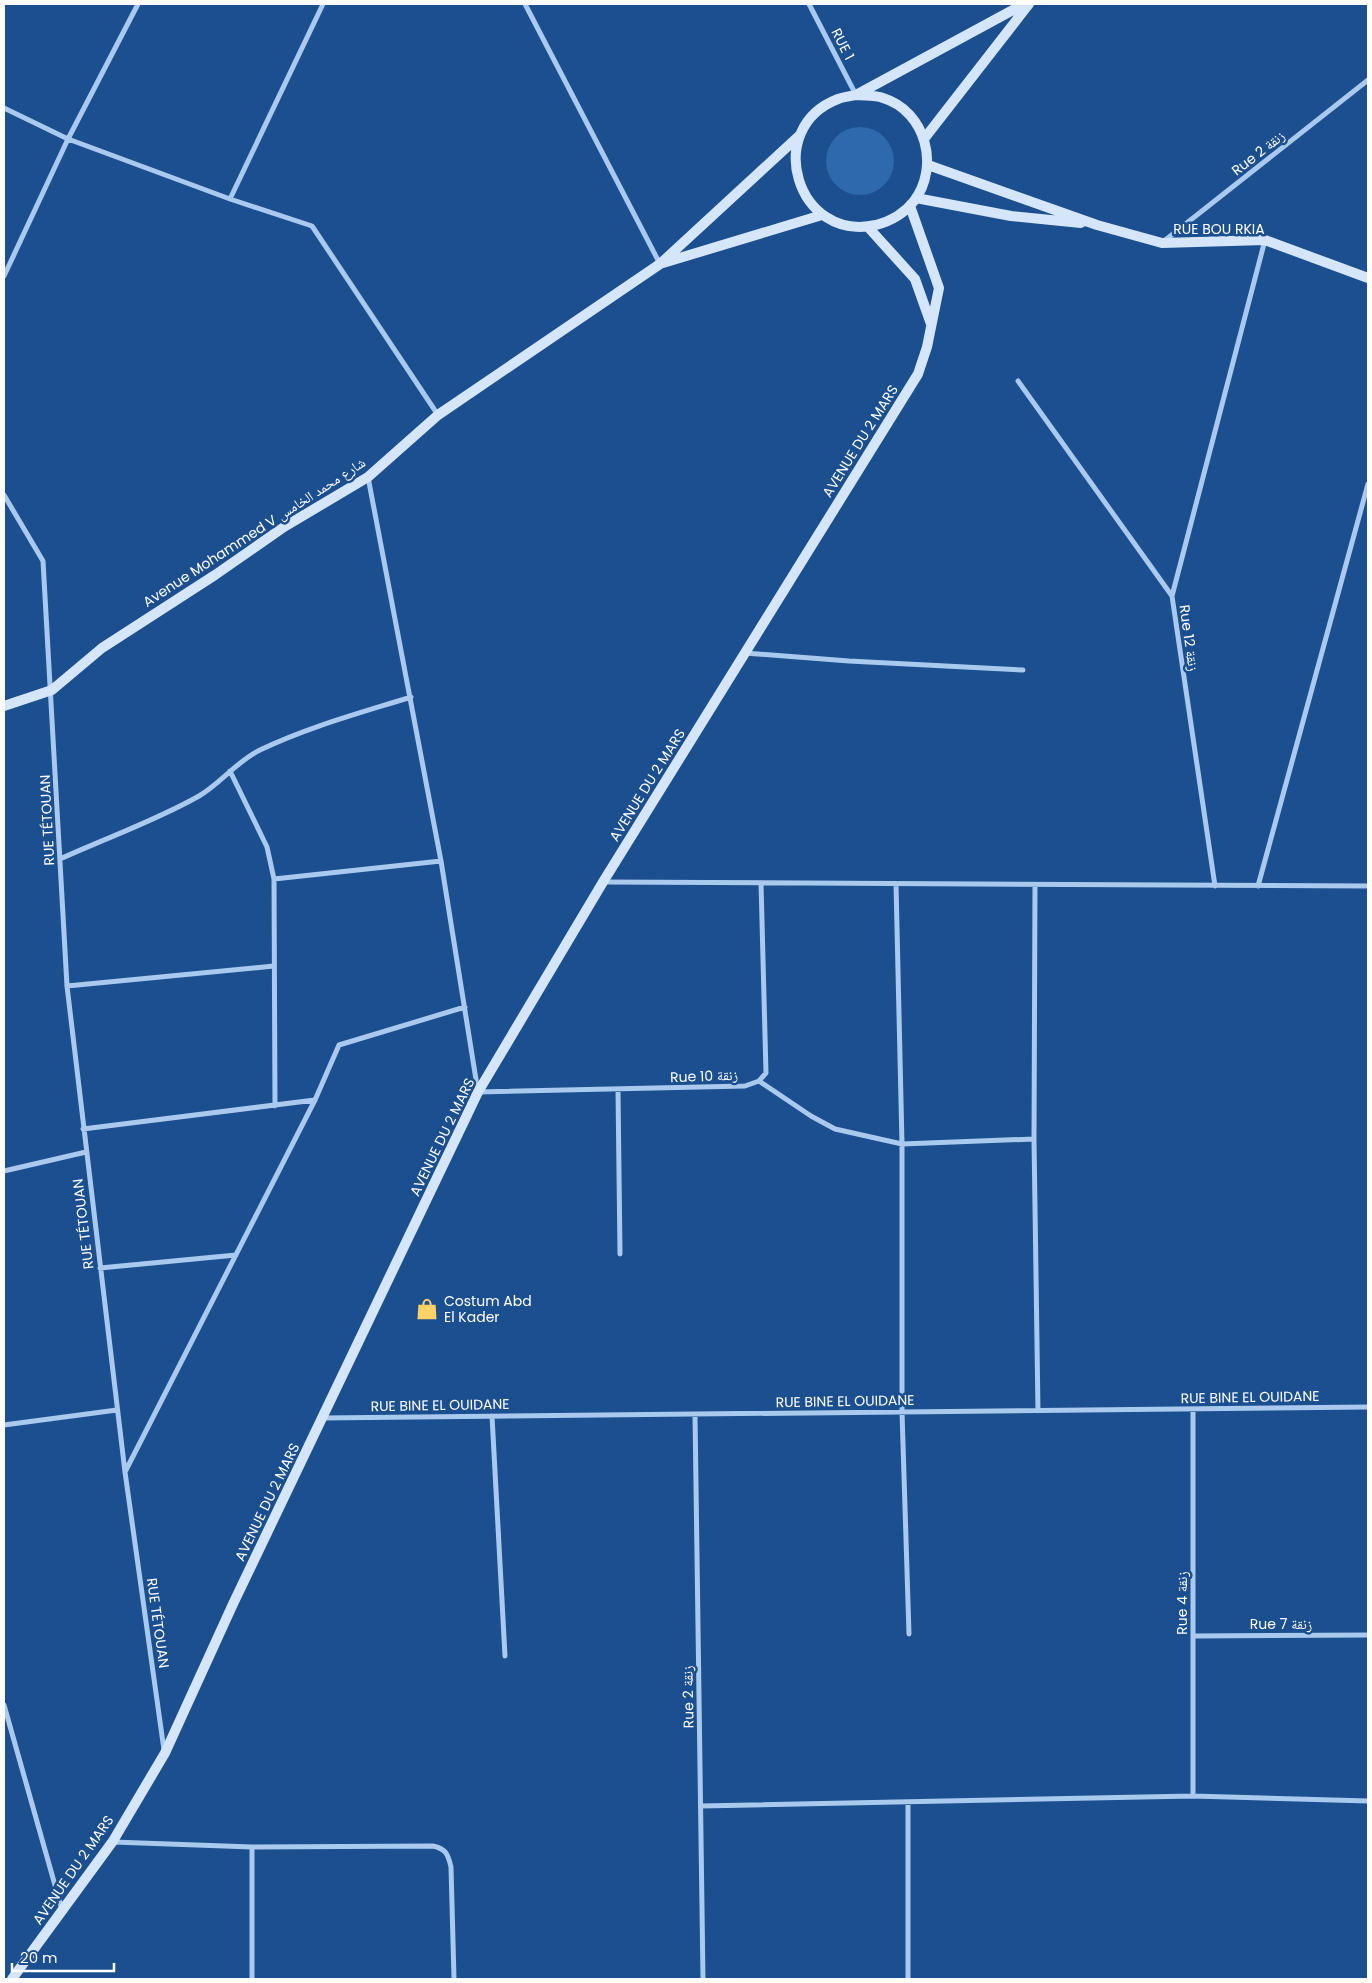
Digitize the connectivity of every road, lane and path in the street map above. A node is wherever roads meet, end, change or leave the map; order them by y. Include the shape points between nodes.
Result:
1 (138, 4) edge
2 (322, 4) edge
3 (525, 4) edge
4 (809, 4) edge
5 (1024, 4) edge
6 (1029, 4) edge
7 (1368, 80) edge
8 (856, 95) junction
9 (4, 108) edge
10 (800, 135) junction
11 (68, 139) junction
12 (924, 139) junction
13 (928, 164) junction
14 (230, 199) junction
15 (913, 202) junction
16 (822, 215) junction
17 (1097, 225) junction
18 (868, 227) junction
19 (1265, 240) junction
20 (1162, 243) junction
21 (660, 264) junction
22 (4, 276) edge
23 (1368, 278) edge
24 (931, 325) junction
25 (1018, 381) dead end
26 (438, 415) junction
27 (368, 477) junction
28 (1368, 484) edge
29 (4, 495) edge
30 (1172, 596) junction
31 (744, 653) junction
32 (1023, 670) dead end
33 (52, 690) junction
34 (411, 696) junction
35 (4, 706) edge
36 (230, 771) junction
37 (60, 860) junction
38 (441, 861) junction
39 (274, 879) junction
40 (603, 882) junction
41 (761, 883) junction
42 (896, 884) junction
43 (1035, 884) junction
44 (1215, 886) junction
45 (1258, 886) junction
46 (1368, 886) edge
47 (274, 966) junction
48 (67, 986) junction
49 (464, 1007) junction
50 (759, 1081) junction
51 (618, 1090) junction
52 (478, 1092) junction
53 (315, 1100) junction
54 (275, 1106) junction
55 (84, 1130) junction
56 (1034, 1139) junction
57 (902, 1144) junction
58 (86, 1152) junction
59 (4, 1171) edge
60 (620, 1254) dead end
61 (236, 1255) junction
62 (100, 1268) junction
63 (1368, 1407) edge
64 (1193, 1409) junction
65 (117, 1410) junction
66 (1038, 1411) junction
67 (902, 1412) junction
68 (695, 1414) junction
69 (492, 1416) junction
70 (323, 1418) junction
71 (4, 1425) edge
72 (125, 1472) junction
73 (910, 1634) dead end
74 (1368, 1635) edge
75 (1194, 1636) junction
76 (505, 1656) dead end
77 (4, 1705) edge
78 (165, 1753) junction
79 (1193, 1796) junction
80 (1368, 1801) edge
81 (908, 1803) junction
82 (702, 1806) junction
83 (113, 1842) junction
84 (252, 1847) junction
85 (62, 1910) junction
86 (12, 1979) edge
87 (252, 1979) edge
88 (454, 1979) edge
89 (703, 1979) edge
90 (908, 1979) edge

1 - 11 street
2 - 14 street
3 - 21 street
4 - 8 street, RUE 1
5 - 8 street
6 - 12 street
7 - 20 street, Rue 2 زنقة
8 - 10 street via 838,98 822,107
8 - 12 street via 883,98 901,108 915,121
9 - 11 street
10 - 16 street via 795,152 795,170 800,187
10 - 21 street
11 - 14 street
11 - 22 street
12 - 13 street
13 - 15 street via 924,182
13 - 17 street, RUE BOU RKIA
14 - 26 street via 312,226
15 - 17 street, RUE BOU RKIA
15 - 18 street via 898,216
15 - 24 street, AVENUE DU 2 MARS via 939,288
16 - 18 street via 836,223
16 - 21 street
17 - 20 street, RUE BOU RKIA
18 - 24 street via 915,279
19 - 20 street, RUE BOU RKIA
19 - 23 street, RUE BOU RKIA
19 - 30 street
21 - 26 street, Avenue Mohammed V شارع محمد الخامس
24 - 31 street, AVENUE DU 2 MARS via 918,374
25 - 30 street, Rue 12 زنقة
26 - 27 street, Avenue Mohammed V شارع محمد الخامس
27 - 33 street, Avenue Mohammed V شارع محمد الخامس via 284,527 102,648
27 - 34 street
28 - 45 street
29 - 33 street, RUE TÉTOUAN via 43,561
30 - 44 street, Rue 12 زنقة
31 - 32 street
31 - 40 street, AVENUE DU 2 MARS
33 - 35 street, Avenue Mohammed V شارع محمد الخامس
33 - 37 street, RUE TÉTOUAN
34 - 36 street via 290,736 257,751
34 - 38 street
36 - 37 street via 201,794 168,812
36 - 39 street via 267,847
37 - 48 street, RUE TÉTOUAN
38 - 39 street
38 - 49 street
39 - 47 street
40 - 41 street
40 - 52 street, AVENUE DU 2 MARS
41 - 42 street
41 - 50 street via 766,1073
42 - 43 street
42 - 57 street
43 - 44 street
43 - 56 street
44 - 45 street
45 - 46 street
47 - 48 street
47 - 54 street
48 - 55 street, RUE TÉTOUAN
49 - 52 street
49 - 53 street via 339,1045
50 - 51 street, Rue 10 زنقة via 745,1086
50 - 57 street via 836,1130
51 - 52 street, Rue 10 زنقة
51 - 60 street
52 - 70 street, AVENUE DU 2 MARS
53 - 54 street
53 - 61 street
54 - 55 street
55 - 58 street, RUE TÉTOUAN
56 - 57 street
56 - 66 street
57 - 67 street
58 - 59 street
58 - 62 street, RUE TÉTOUAN
61 - 62 street
61 - 72 street
62 - 65 street, RUE TÉTOUAN
63 - 64 street, RUE BINE EL OUIDANE
64 - 66 street, RUE BINE EL OUIDANE
64 - 75 street, Rue 4 زنقة
65 - 71 street
65 - 72 street, RUE TÉTOUAN
66 - 67 street, RUE BINE EL OUIDANE
67 - 68 street, RUE BINE EL OUIDANE
67 - 73 street
68 - 69 street, RUE BINE EL OUIDANE
68 - 82 street, Rue 2 زنقة
69 - 70 street, RUE BINE EL OUIDANE
69 - 76 street
70 - 78 street, AVENUE DU 2 MARS
72 - 78 street, RUE TÉTOUAN
74 - 75 street, Rue 7 زنقة
75 - 79 street, Rue 4 زنقة
77 - 85 street
78 - 83 street, AVENUE DU 2 MARS
79 - 80 street
79 - 81 street
81 - 82 street
81 - 90 street
82 - 89 street, Rue 2 زنقة
83 - 84 street
83 - 85 street, AVENUE DU 2 MARS
84 - 87 street
84 - 88 street via 442,1848 448,1853 451,1866
85 - 86 street, AVENUE DU 2 MARS

